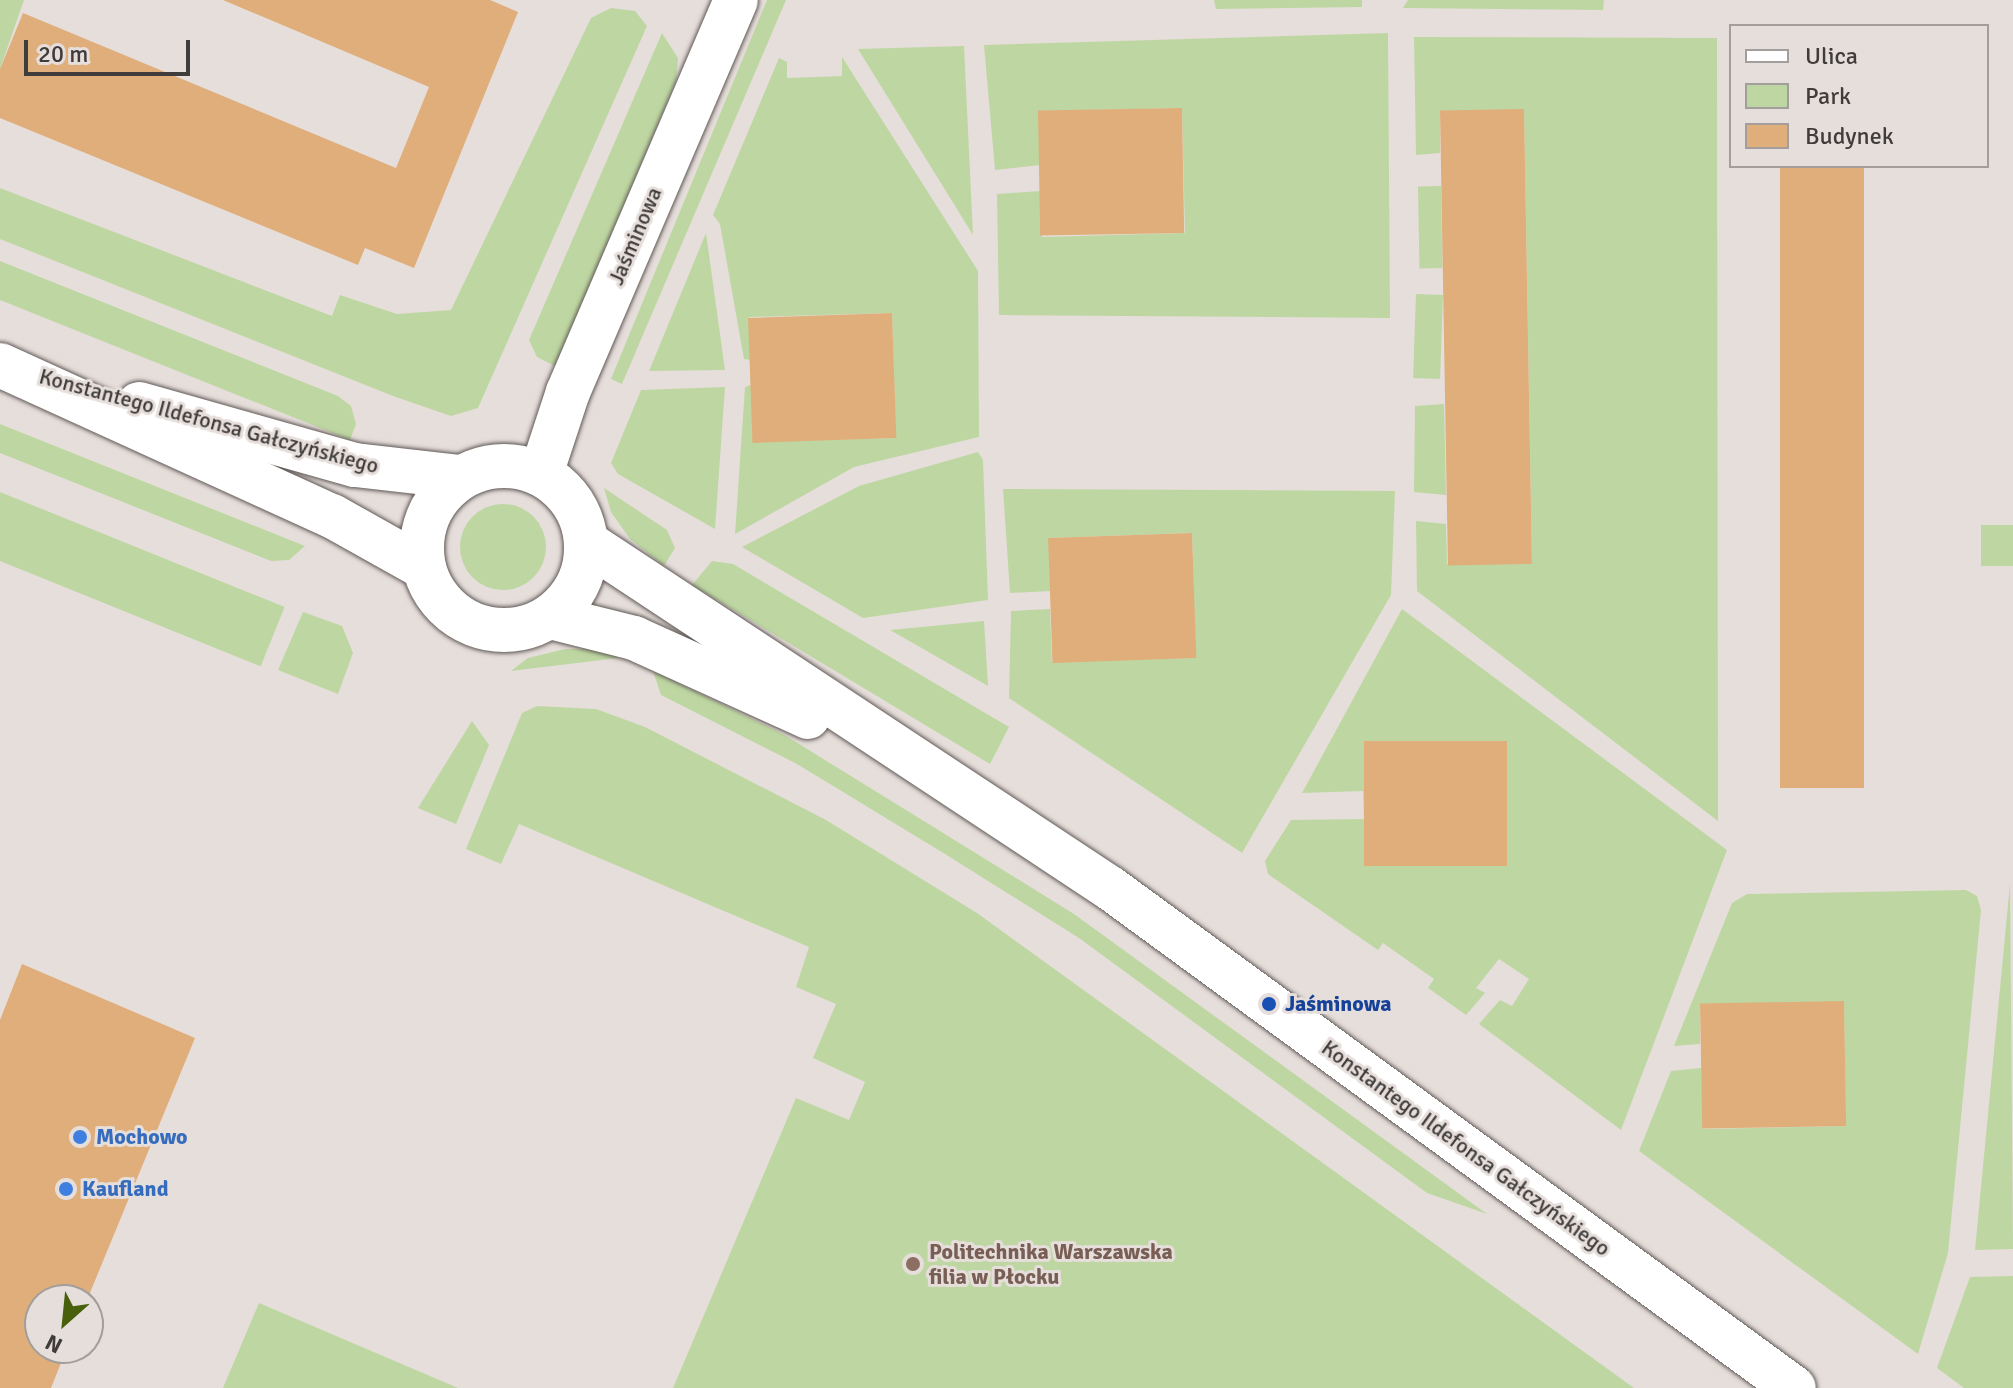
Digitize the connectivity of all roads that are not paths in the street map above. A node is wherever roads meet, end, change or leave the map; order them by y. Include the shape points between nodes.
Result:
1 (736, 0) edge
2 (4, 366) edge
3 (541, 474) junction
4 (460, 477) junction
5 (586, 542) junction
6 (423, 567) junction
7 (550, 617) junction
8 (938, 776) junction
9 (1794, 1388) edge

1 - 3 street, Jaśminowa via 568,392
2 - 4 street, Konstantego Ildefonsa Gałczyńskiego via 355,465
2 - 6 street, Konstantego Ildefonsa Gałczyńskiego via 332,516
3 - 4 street via 499,465
3 - 5 street via 573,502
4 - 6 street via 440,494 427,517
5 - 7 street via 578,584
5 - 8 street, Konstantego Ildefonsa Gałczyńskiego
6 - 7 street via 444,605 465,622 500,630
7 - 8 street, Konstantego Ildefonsa Gałczyńskiego via 634,638
8 - 9 street, Konstantego Ildefonsa Gałczyńskiego via 1110,888

